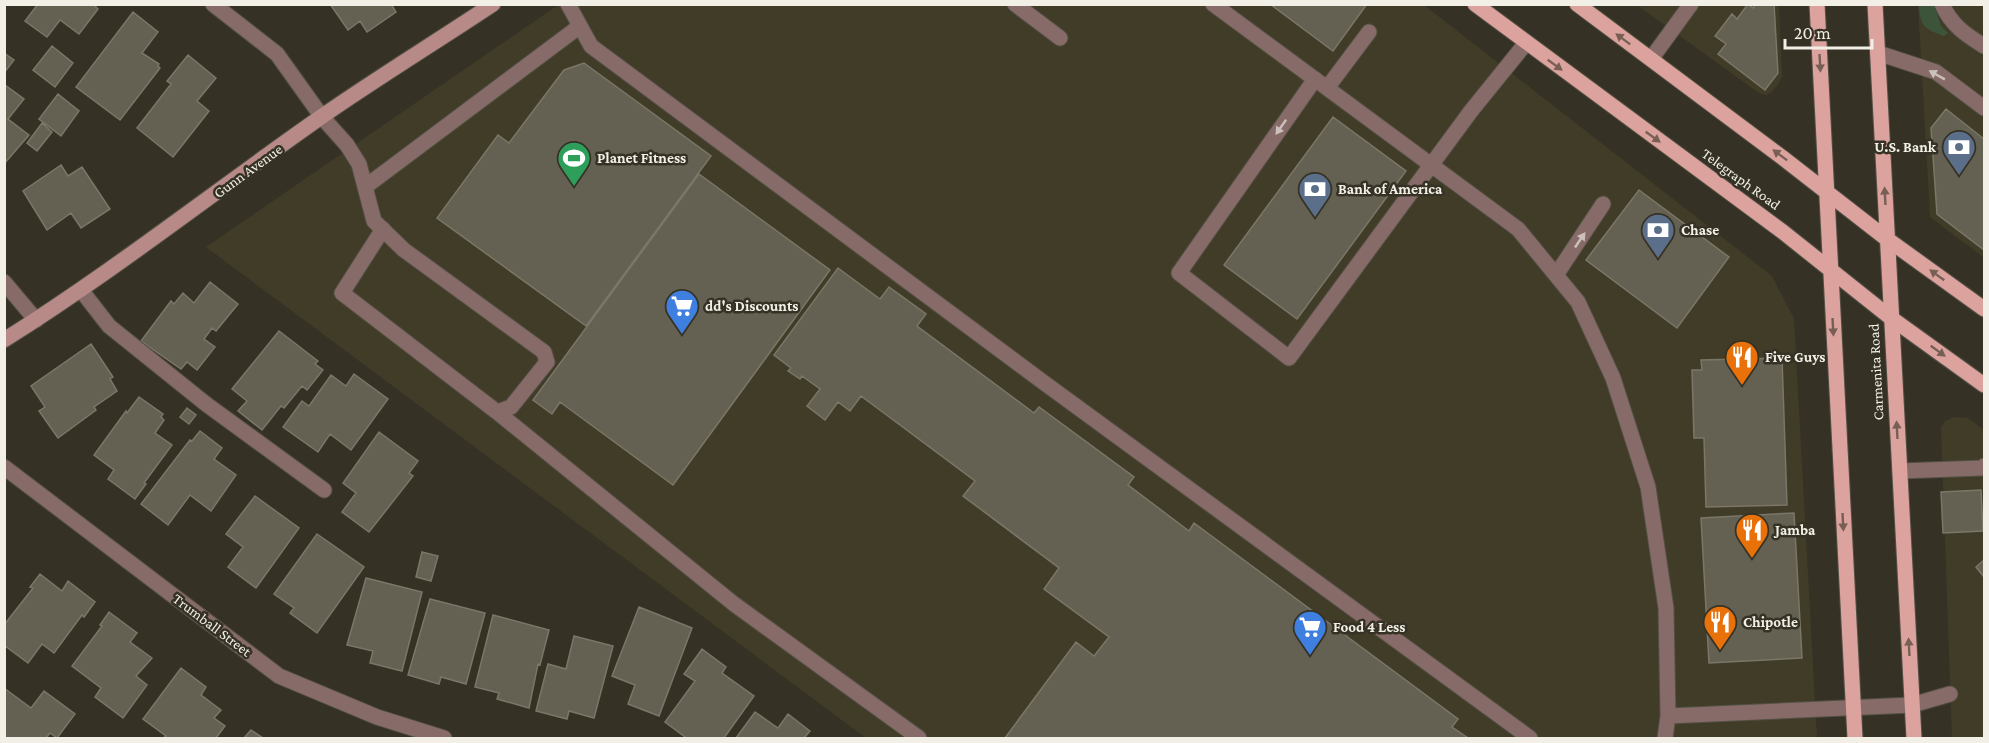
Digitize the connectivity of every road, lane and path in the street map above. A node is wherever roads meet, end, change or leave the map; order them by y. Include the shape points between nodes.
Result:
1 (213, 4) edge
2 (493, 4) edge
3 (568, 4) edge
4 (1016, 4) edge
5 (1214, 4) edge
6 (1474, 4) edge
7 (1577, 4) edge
8 (1691, 4) edge
9 (1817, 4) edge
10 (1875, 4) edge
11 (1942, 4) edge
12 (580, 27) junction
13 (1369, 32) dead end
14 (1060, 38) dead end
15 (1526, 43) junction
16 (1984, 46) edge
17 (1878, 53) junction
18 (1651, 59) junction
19 (1321, 84) junction
20 (1984, 108) edge
21 (322, 117) junction
22 (1432, 166) junction
23 (365, 187) junction
24 (1826, 191) junction
25 (1603, 204) dead end
26 (382, 229) junction
27 (1887, 238) junction
28 (1830, 268) junction
29 (1556, 275) junction
30 (4, 282) edge
31 (81, 290) junction
32 (1984, 309) edge
33 (1892, 318) junction
34 (36, 320) junction
35 (4, 340) edge
36 (1984, 385) edge
37 (497, 412) junction
38 (1984, 466) edge
39 (4, 467) edge
40 (1900, 471) junction
41 (324, 490) dead end
42 (1950, 694) dead end
43 (1912, 705) junction
44 (1853, 708) junction
45 (1668, 716) junction
46 (444, 738) edge
47 (919, 738) edge
48 (1530, 738) edge
49 (1665, 738) edge
50 (1854, 738) edge
51 (1914, 738) edge

1 - 21 street via 278,54
2 - 21 street, Gunn Avenue
3 - 12 street
4 - 14 street
5 - 19 street
6 - 15 main road, Telegraph Road
18 -> 7 main road
8 - 18 street
9 -> 24 main road
10 - 17 main road, Carmenita Road
11 - 16 street via 1949,19
12 - 23 street
12 - 48 street via 591,46
13 - 19 street
15 - 22 street
15 -> 28 main road, Telegraph Road
20 -> 17 street via 1936,72
27 -> 17 main road, Carmenita Road
24 -> 18 main road
19 - 22 street
19 -> 22 street via 1179,273 1289,358
21 - 23 street via 359,164
21 - 31 street, Gunn Avenue
22 - 29 street via 1518,229
23 - 26 street via 374,221
24 - 27 main road
24 - 28 main road
29 -> 25 street
26 - 37 street via 342,293
26 - 37 street via 404,250 544,352 547,362 511,407
32 -> 27 main road
27 - 33 main road, Carmenita Road
28 - 33 main road, Telegraph Road
28 -> 44 main road
29 - 45 street via 1578,302 1613,378 1648,487 1666,608
30 - 34 street
31 - 34 street, Gunn Avenue
31 - 41 street via 109,327
33 -> 36 main road, Telegraph Road
40 -> 33 main road, Carmenita Road
34 - 35 street, Gunn Avenue
37 - 47 street via 734,604
38 - 40 street
39 - 46 street, Trumball Street via 279,676 377,717
43 -> 40 main road, Carmenita Road
42 - 43 street
43 - 44 street
43 - 51 main road, Carmenita Road
44 - 45 street
44 - 50 main road
45 - 49 street

